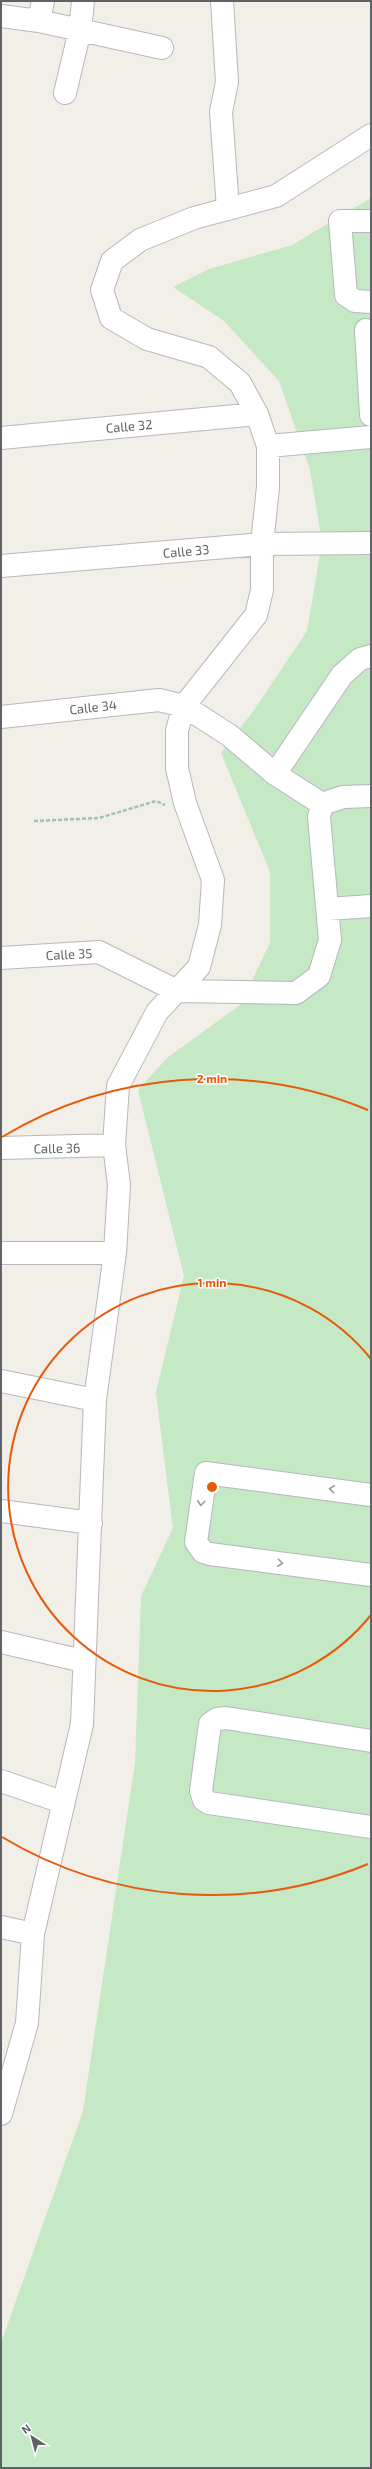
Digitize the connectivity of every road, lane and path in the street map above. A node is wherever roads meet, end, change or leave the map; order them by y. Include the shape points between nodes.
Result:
1 (83, 1) edge
2 (222, 1) edge
3 (41, 11) edge
4 (1, 16) edge
5 (80, 30) junction
6 (162, 48) dead end
7 (65, 92) dead end
8 (371, 135) edge
9 (228, 209) junction
10 (371, 221) edge
11 (371, 302) edge
12 (366, 330) dead end
13 (257, 414) junction
14 (371, 415) edge
15 (371, 437) edge
16 (1, 438) edge
17 (268, 446) junction
18 (371, 543) edge
19 (262, 544) junction
20 (1, 566) edge
21 (371, 656) edge
22 (184, 706) junction
23 (1, 717) edge
24 (275, 774) junction
25 (371, 796) edge
26 (322, 804) junction
27 (167, 808) dead end
28 (34, 821) dead end
29 (371, 906) edge
30 (328, 909) junction
31 (1, 958) edge
32 (177, 991) junction
33 (114, 1145) junction
34 (1, 1148) edge
35 (1, 1253) edge
36 (115, 1253) junction
37 (1, 1381) edge
38 (95, 1400) junction
39 (371, 1495) edge
40 (1, 1511) edge
41 (91, 1523) junction
42 (371, 1575) edge
43 (1, 1642) edge
44 (83, 1661) junction
45 (371, 1741) edge
46 (1, 1781) edge
47 (62, 1802) junction
48 (371, 1827) edge
49 (1, 1927) edge
50 (33, 1934) junction
51 (6, 2076) edge
52 (1, 2114) edge

1 - 5 street
2 - 9 street via 227,82 221,112
3 - 4 street
3 - 5 street
5 - 6 street
5 - 7 street
8 - 9 street via 276,196
9 - 13 street via 194,218 140,240 112,260 102,290 111,318 147,339 209,357 240,383
10 - 11 street via 340,221 346,295 355,301
12 - 14 street
13 - 16 street, Calle 32
13 - 17 street
15 - 17 street
17 - 19 street via 268,487
18 - 19 street, Calle 33
19 - 20 street, Calle 33
19 - 22 street via 262,590 256,615
21 - 24 street via 360,659 342,676
22 - 23 street, Calle 34 via 160,700
22 - 24 street, Calle 34 via 229,735
22 - 32 street via 177,730 177,768 185,803 213,880 210,925 198,967
24 - 26 street, Calle 34
25 - 26 street via 343,797
26 - 30 street via 319,818
27 - 28 path via 163,802 156,801 99,818
29 - 30 street
30 - 32 street via 330,940 319,976 296,993
31 - 32 street, Calle 35 via 99,952
32 - 33 street via 157,1012 118,1086
33 - 34 street, Calle 36
33 - 36 street via 119,1184
35 - 36 street
36 - 38 street
37 - 38 street
38 - 41 street
39 -> 42 street via 206,1473 196,1542 203,1552 210,1554
40 - 41 street
41 - 44 street
43 - 44 street
44 - 47 street via 82,1724
45 - 48 street via 226,1718 217,1719 210,1724 201,1791 204,1800 209,1803
46 - 47 street
47 - 50 street
49 - 50 street
50 - 51 street via 27,2023
51 - 52 street

